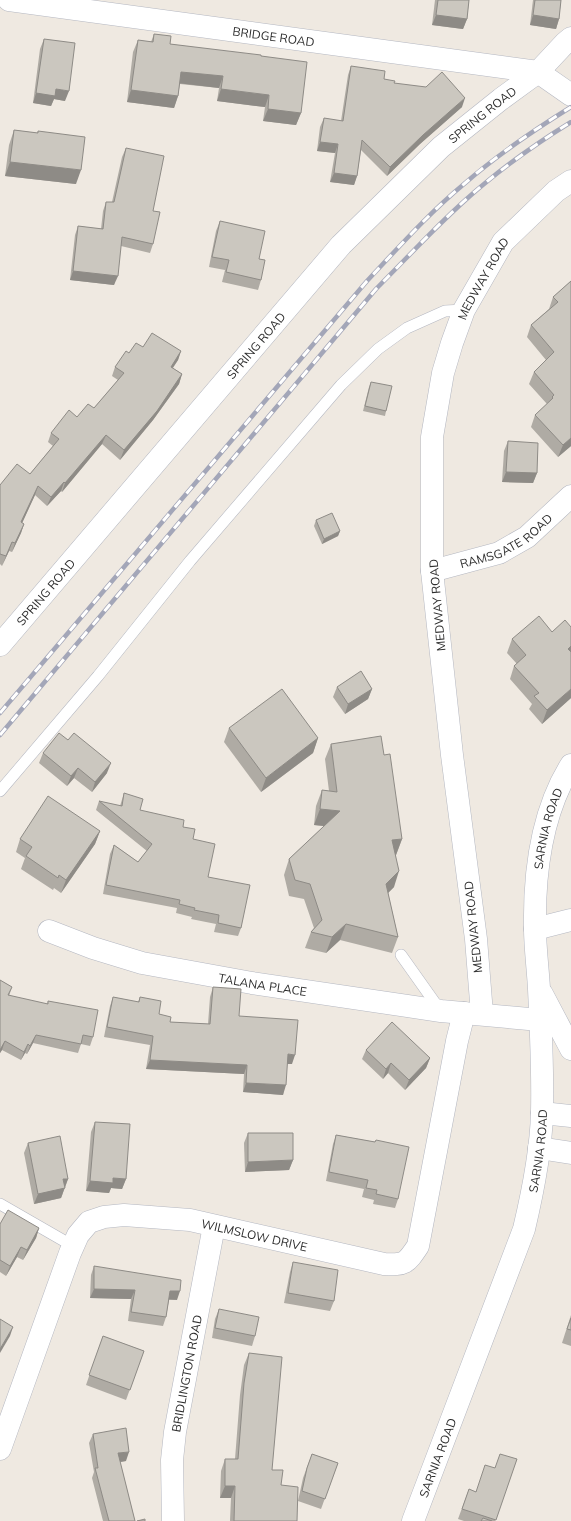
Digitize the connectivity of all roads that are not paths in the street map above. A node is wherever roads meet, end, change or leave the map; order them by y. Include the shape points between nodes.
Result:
1 (9, 0) edge
2 (571, 38) edge
3 (538, 72) junction
4 (571, 95) edge
5 (571, 181) edge
6 (464, 310) junction
7 (571, 496) edge
8 (432, 571) junction
9 (0, 645) edge
10 (571, 765) edge
11 (0, 791) edge
12 (571, 920) edge
13 (535, 928) junction
14 (49, 931) dead end
15 (401, 955) dead end
16 (539, 987) junction
17 (441, 1011) junction
18 (473, 1014) junction
19 (540, 1020) junction
20 (571, 1049) edge
21 (542, 1113) junction
22 (571, 1116) edge
23 (539, 1148) junction
24 (571, 1153) edge
25 (0, 1204) edge
26 (214, 1226) junction
27 (73, 1246) junction
28 (0, 1449) edge
29 (173, 1521) edge
30 (413, 1521) edge

1 - 3 street, BRIDGE ROAD
2 - 3 street, SPRING ROAD
3 - 4 street
3 - 9 street, SPRING ROAD via 441,147 341,245
5 - 6 street, MEDWAY ROAD via 556,191 503,242
6 - 8 street, MEDWAY ROAD via 443,373 432,438
6 - 11 lane via 445,311 407,328 378,349 341,386 190,561 98,676
7 - 8 street, RAMSGATE ROAD via 527,537 499,553
8 - 18 street, MEDWAY ROAD via 476,939
10 - 13 street, SARNIA ROAD via 563,777 548,814 540,848
12 - 13 street
13 - 16 street, SARNIA ROAD
14 - 17 street, TALANA PLACE via 142,963 252,983
15 - 17 lane
16 - 19 street, SARNIA ROAD
16 - 20 street
17 - 18 street, TALANA PLACE
18 - 19 street
18 - 26 street, WILMSLOW DRIVE via 457,1041 418,1246 410,1258 400,1265 384,1264
19 - 21 street, SARNIA ROAD
21 - 22 street
21 - 23 street, SARNIA ROAD
23 - 24 street
23 - 30 street, SARNIA ROAD via 535,1182 524,1229
25 - 27 lane
26 - 27 street, WILMSLOW DRIVE via 174,1218 124,1215 104,1217 89,1222
26 - 29 street, BRIDLINGTON ROAD via 175,1432 172,1460
27 - 28 street, WILMSLOW DRIVE

